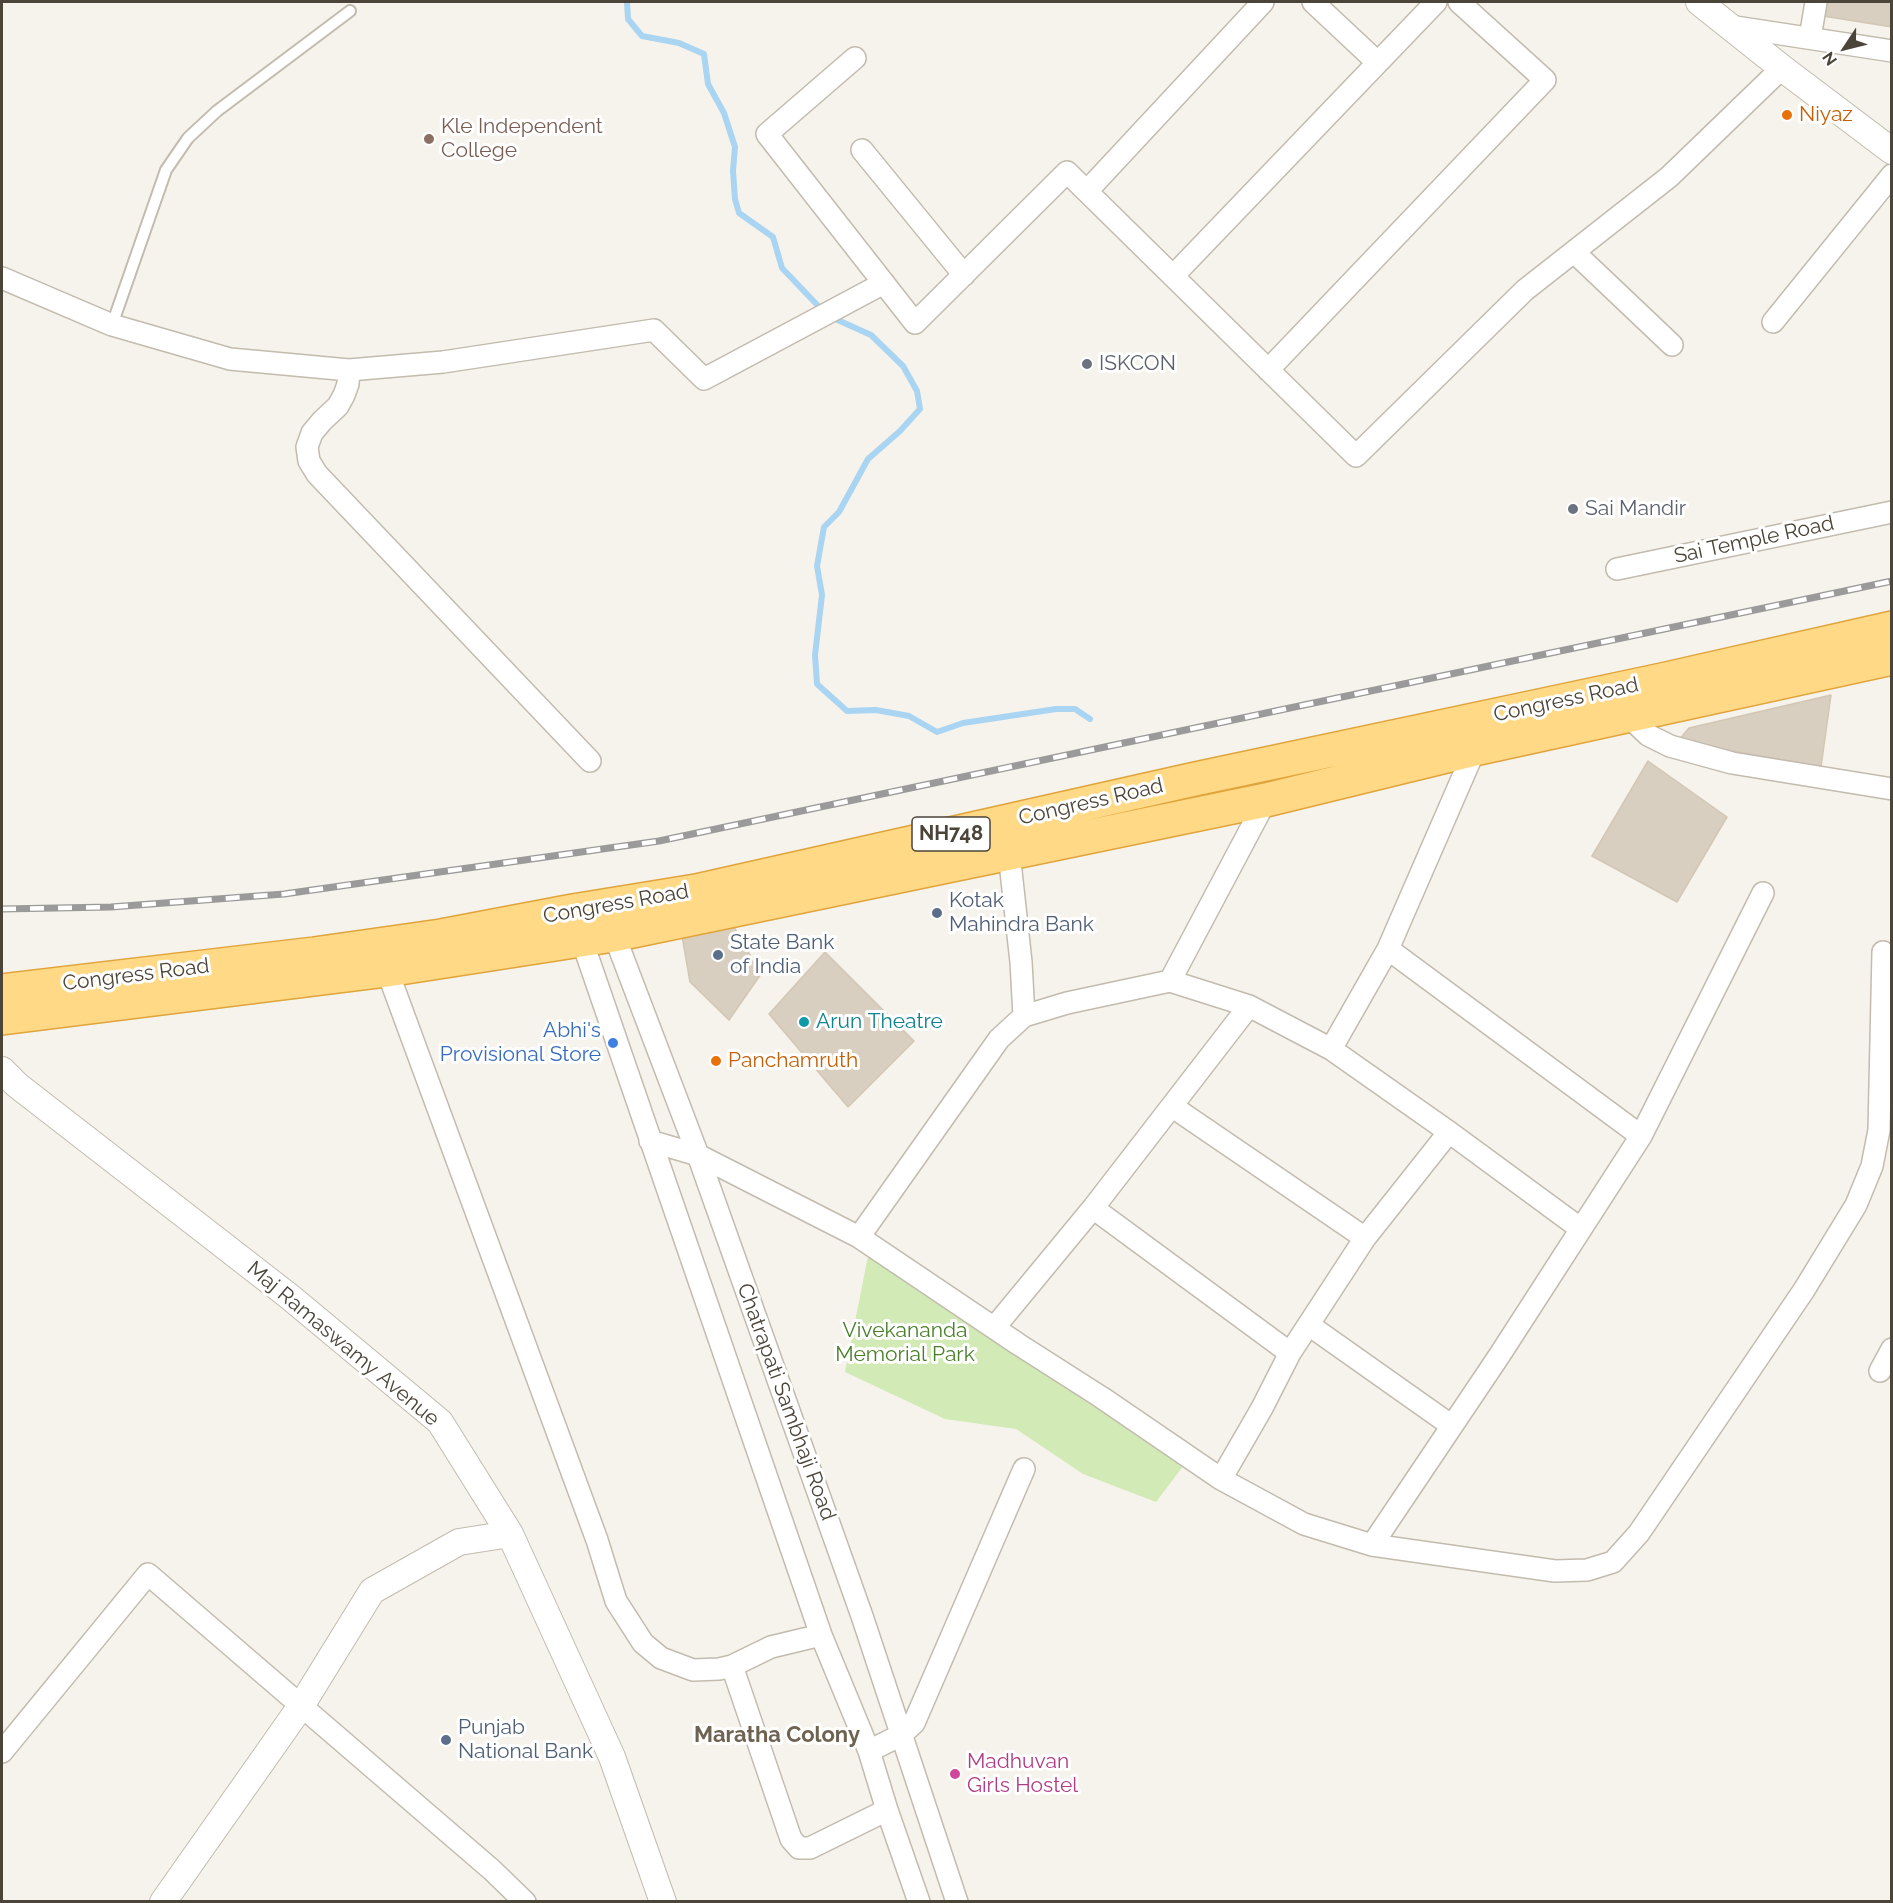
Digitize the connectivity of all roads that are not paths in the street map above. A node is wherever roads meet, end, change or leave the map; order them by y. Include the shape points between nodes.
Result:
1 (1263, 2) edge
2 (1313, 2) edge
3 (1436, 2) edge
4 (1459, 2) edge
5 (1699, 2) edge
6 (1816, 2) edge
7 (350, 11) dead end
8 (1730, 26) junction
9 (1810, 38) junction
10 (1892, 51) edge
11 (855, 58) dead end
12 (1377, 62) junction
13 (1782, 68) junction
14 (862, 150) dead end
15 (1892, 151) edge
16 (1892, 175) edge
17 (1087, 191) junction
18 (1574, 252) junction
19 (964, 275) junction
20 (1173, 276) junction
21 (2, 278) edge
22 (884, 283) junction
23 (1773, 322) dead end
24 (112, 325) junction
25 (1672, 345) dead end
26 (349, 370) junction
27 (1268, 370) junction
28 (1892, 512) edge
29 (1617, 569) dead end
30 (1892, 628) edge
31 (1892, 658) edge
32 (1628, 716) junction
33 (1475, 734) junction
34 (590, 761) dead end
35 (1892, 789) edge
36 (1266, 800) junction
37 (1009, 853) junction
38 (1763, 893) dead end
39 (593, 923) junction
40 (1388, 949) junction
41 (1883, 952) dead end
42 (387, 970) junction
43 (1170, 981) junction
44 (2, 991) edge
45 (1249, 1006) junction
46 (1024, 1016) junction
47 (2, 1018) edge
48 (1331, 1049) junction
49 (2, 1070) edge
50 (1173, 1107) junction
51 (1449, 1132) junction
52 (1885, 1132) edge
53 (1641, 1136) junction
54 (650, 1141) junction
55 (698, 1155) junction
56 (1093, 1208) junction
57 (1581, 1229) junction
58 (859, 1237) junction
59 (1365, 1238) junction
60 (1309, 1325) junction
61 (994, 1328) junction
62 (1892, 1349) edge
63 (1290, 1353) junction
64 (1880, 1371) dead end
65 (1452, 1426) junction
66 (1024, 1469) dead end
67 (1221, 1479) junction
68 (510, 1534) junction
69 (1372, 1545) junction
70 (821, 1635) junction
71 (732, 1666) junction
72 (301, 1706) junction
73 (901, 1735) junction
74 (869, 1751) junction
75 (2, 1752) edge
76 (887, 1810) junction
77 (163, 1902) edge
78 (525, 1902) edge
79 (663, 1902) edge
80 (919, 1902) edge
81 (957, 1902) edge

1 - 17 street
2 - 12 street
3 - 12 street
4 - 27 street via 1545,80
5 - 8 street
6 - 9 street
7 - 24 lane via 217,111 188,138 166,170
8 - 9 street
8 - 13 street
9 - 10 street
11 - 22 street via 767,135
12 - 20 street
13 - 15 street
13 - 18 street via 1669,177
14 - 19 street
16 - 23 street
17 - 19 street via 1067,172
17 - 20 street
18 - 25 street
18 - 27 street via 1525,290 1356,456
19 - 22 street via 915,323
20 - 27 street
21 - 24 street
22 - 26 street via 704,380 654,330 443,362
24 - 26 street via 230,359
26 - 34 street via 344,395 312,433 307,447 317,474
28 - 29 street, Sai Temple Road
30 - 33 highway, Congress Road / NH748 via 1662,680
31 - 32 highway, Congress Road / NH748
32 - 33 highway, Congress Road / NH748
32 - 35 street via 1648,735 1670,746 1732,763
33 - 36 highway, Congress Road / NH748
33 - 39 highway, Congress Road / NH748 via 1195,779 696,891
33 - 40 street
36 - 37 highway, Congress Road / NH748
36 - 43 street
37 - 39 highway, Congress Road / NH748
37 - 46 street
38 - 53 street
39 - 42 highway, Congress Road / NH748
39 - 44 highway, Congress Road / NH748 via 441,936
39 - 54 street, Chatrapati Sambhaji Road
39 - 55 street, Chatrapati Sambhaji Road
40 - 48 street
40 - 53 street
41 - 52 street
42 - 47 highway, Congress Road / NH748
42 - 71 street via 616,1601 643,1643 661,1658 693,1670
43 - 45 street
43 - 46 street
45 - 48 street
45 - 50 street
46 - 58 street via 999,1039
48 - 51 street
49 - 68 street, Maj Ramaswamy Avenue via 290,1297 440,1422
50 - 56 street
50 - 59 street
51 - 57 street
51 - 59 street
52 - 69 street via 1856,1204 1810,1280 1639,1533 1613,1562 1587,1570 1555,1571
53 - 57 street
54 - 55 street
54 - 70 street, Chatrapati Sambhaji Road
55 - 58 street
55 - 73 street, Chatrapati Sambhaji Road
56 - 61 street
56 - 63 street
57 - 65 street
58 - 61 street
59 - 60 street
60 - 63 street
60 - 65 street
61 - 67 street
62 - 64 street
63 - 67 street
65 - 69 street
66 - 73 street via 920,1711
67 - 69 street via 1304,1524
68 - 72 street via 459,1542 372,1591
68 - 79 street, Maj Ramaswamy Avenue via 612,1757
70 - 71 street via 771,1647
70 - 74 street, Chatrapati Sambhaji Road
71 - 76 street via 790,1839 800,1848 810,1848
72 - 75 street via 148,1574
72 - 77 street
72 - 78 street
73 - 74 street
73 - 81 street, Chatrapati Sambhaji Road
74 - 76 street, Chatrapati Sambhaji Road
76 - 80 street, Chatrapati Sambhaji Road

